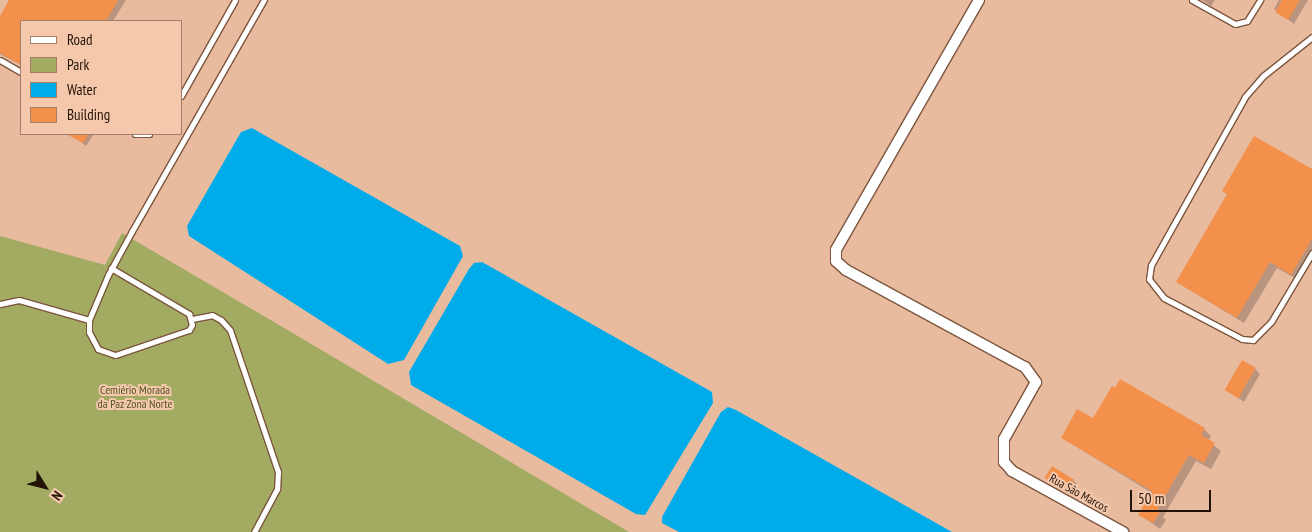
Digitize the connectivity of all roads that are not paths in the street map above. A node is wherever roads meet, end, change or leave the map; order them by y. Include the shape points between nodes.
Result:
1 (235, 0) edge
2 (264, 0) edge
3 (979, 0) edge
4 (1192, 0) edge
5 (1260, 0) edge
6 (1312, 38) edge
7 (0, 60) edge
8 (20, 71) edge
9 (182, 94) edge
10 (1312, 253) edge
11 (111, 268) junction
12 (0, 304) edge
13 (192, 319) junction
14 (89, 320) junction
15 (254, 532) edge
16 (1123, 532) edge

1 - 9 lane
2 - 11 lane
3 - 16 street, Rua São Marcos via 836,250 836,261 846,270 1033,374 1036,382 1004,439 1004,462 1023,477
4 - 5 lane via 1235,24 1247,21
6 - 10 lane via 1275,66 1245,97 1151,265 1149,279 1164,298 1242,340 1253,340 1271,322
7 - 8 lane
11 - 13 lane via 182,309
11 - 14 lane
12 - 14 lane via 19,300
13 - 14 lane via 189,330 183,335 115,355 98,349 92,342
13 - 15 lane via 212,316 230,330 278,472 277,489

